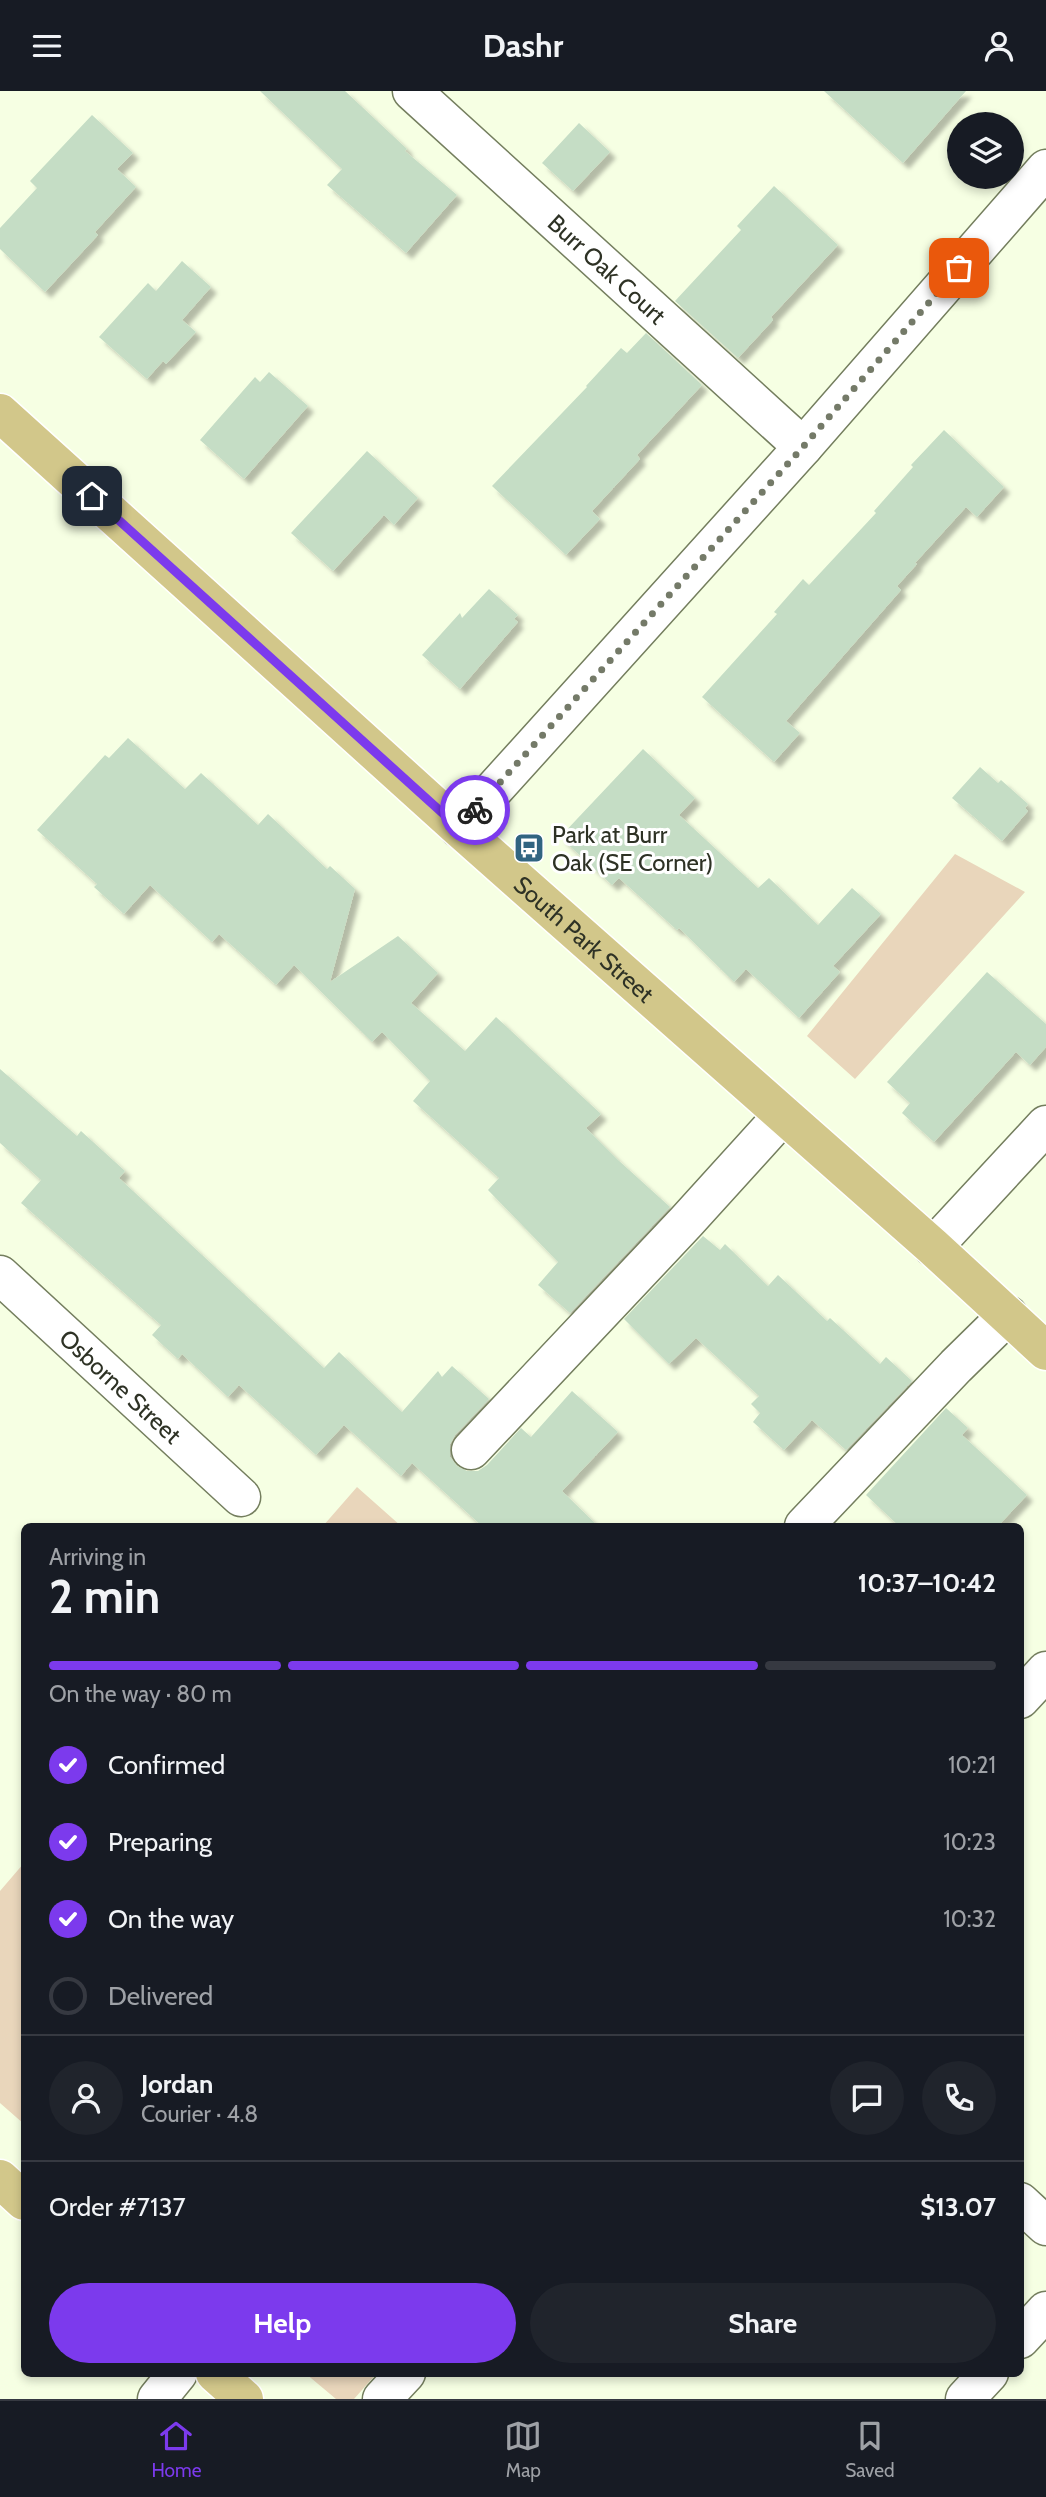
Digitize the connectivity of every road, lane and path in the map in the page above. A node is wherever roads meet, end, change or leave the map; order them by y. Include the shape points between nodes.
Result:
1 (412, 91) edge
2 (1046, 169) edge
3 (0, 413) edge
4 (803, 447) junction
5 (459, 828) junction
6 (783, 1115) junction
7 (1046, 1125) edge
8 (933, 1247) junction
9 (0, 1275) edge
10 (1008, 1315) junction
11 (1046, 1351) edge
12 (471, 1450) dead end
13 (241, 1497) dead end
14 (807, 1523) edge
15 (1046, 1671) edge
16 (1024, 1695) edge
17 (0, 2179) edge
18 (21, 2198) edge
19 (1024, 2206) edge
20 (1046, 2226) edge
21 (1046, 2311) edge
22 (1024, 2335) edge
23 (175, 2377) edge
24 (219, 2377) edge
25 (402, 2377) edge
26 (985, 2377) edge
27 (157, 2399) edge
28 (243, 2399) edge
29 (382, 2399) edge
30 (965, 2399) edge

1 - 4 street, Burr Oak Court
2 - 4 street
3 - 5 main road, South Park Street
4 - 5 street
5 - 6 main road, South Park Street
6 - 8 main road, South Park Street
6 - 12 street
7 - 8 street
8 - 10 main road, South Park Street
9 - 13 street, Osborne Street
10 - 11 main road, South Park Street
10 - 14 street
15 - 16 street
17 - 18 main road
19 - 20 street
21 - 22 street
23 - 27 street
24 - 28 main road
25 - 29 street
26 - 30 street

